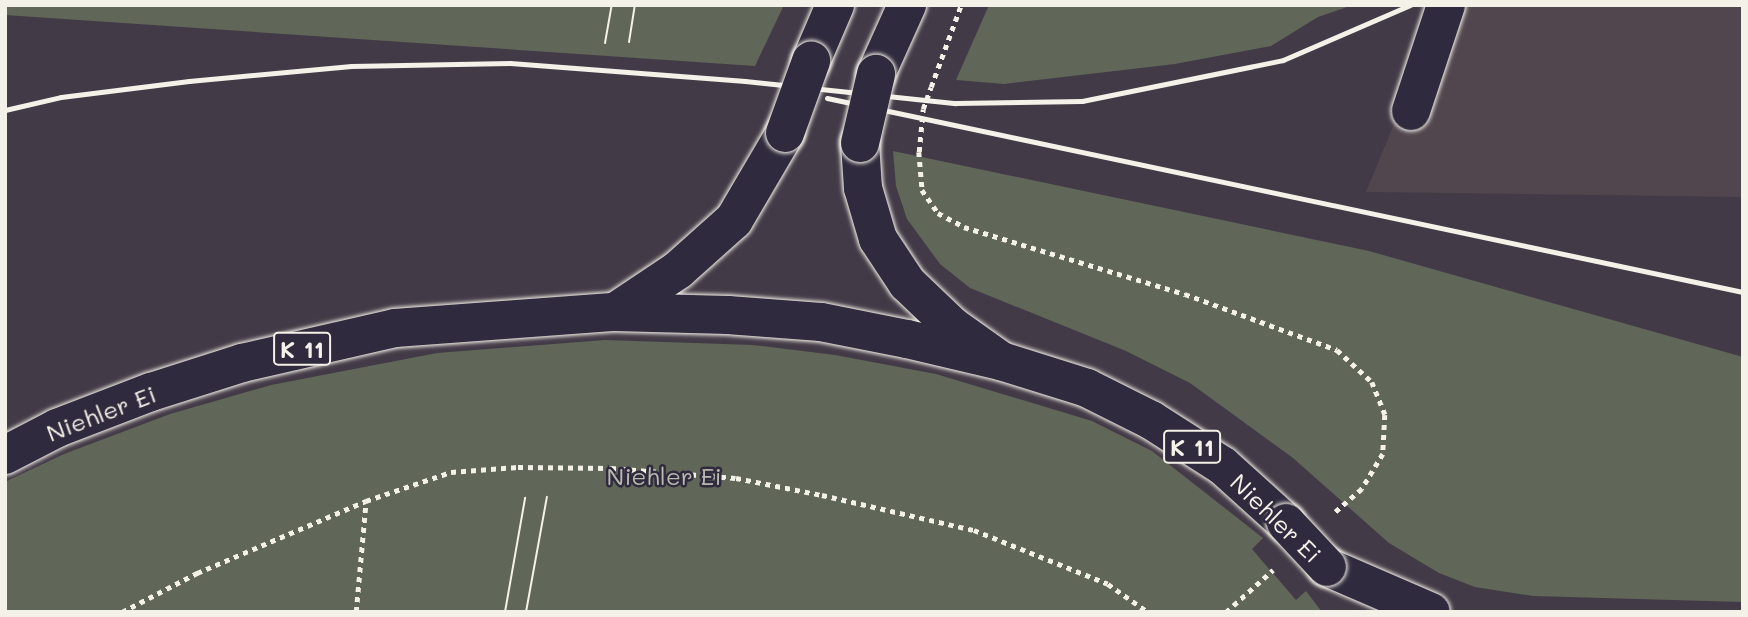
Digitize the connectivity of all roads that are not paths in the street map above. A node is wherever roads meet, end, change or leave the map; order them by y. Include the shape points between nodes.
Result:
1 (835, 5) edge
2 (907, 5) edge
3 (1446, 5) edge
4 (1411, 111) dead end
5 (615, 312) junction
6 (1001, 360) junction
7 (5, 454) edge
8 (1327, 567) junction
9 (1358, 612) edge
10 (1431, 612) edge

1 - 5 main road, K 11, bridge via 785,133 734,220 678,270
2 - 6 main road, K 11, bridge via 876,75 860,143 863,188 878,239 907,283 952,326
3 - 4 main road
5 - 6 main road, Niehler Ei / K 11 via 821,322
5 - 7 main road, Niehler Ei / K 11 via 395,328 242,363 57,428
6 - 8 main road, Niehler Ei / K 11, bridge via 1087,388 1223,466
8 - 9 main road, Niehler Ei / K 11
8 - 10 main road

